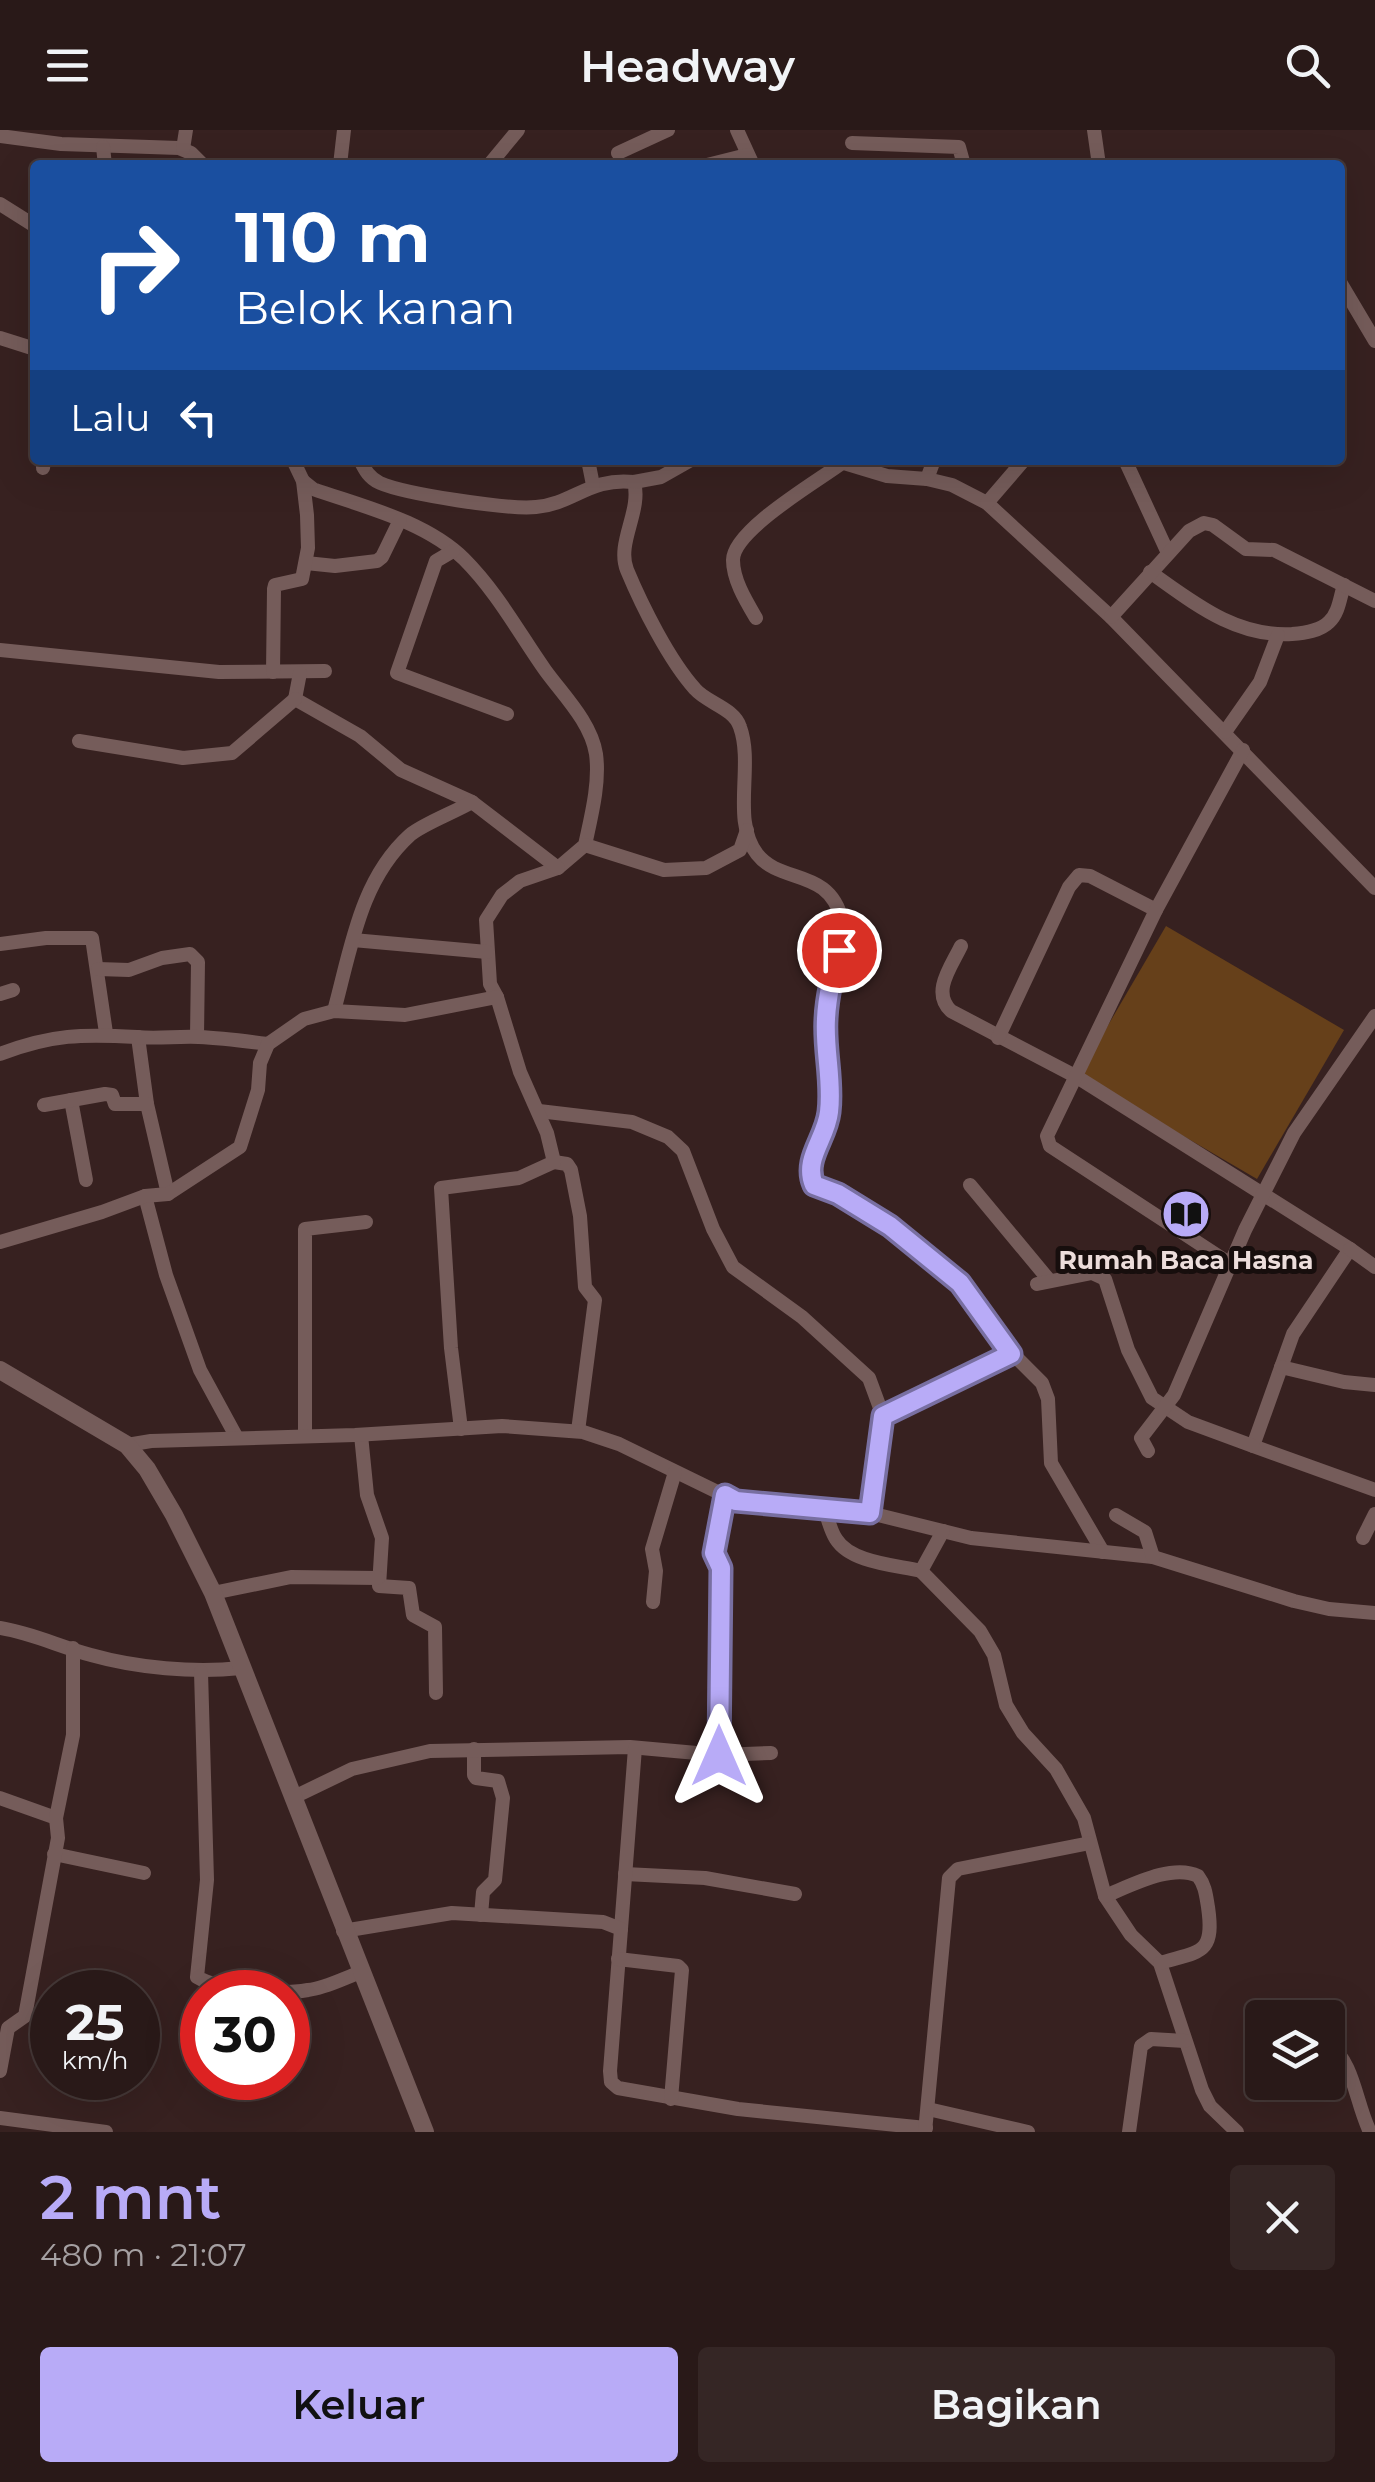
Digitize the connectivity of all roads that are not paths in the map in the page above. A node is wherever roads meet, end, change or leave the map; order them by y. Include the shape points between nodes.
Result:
1 (186, 130) edge
2 (344, 130) edge
3 (518, 130) edge
4 (668, 130) edge
5 (737, 130) edge
6 (1094, 130) edge
7 (5, 134) edge
8 (852, 143) dead end
9 (103, 147) junction
10 (183, 149) junction
11 (618, 152) dead end
12 (104, 160) edge
13 (197, 160) edge
14 (341, 160) edge
15 (492, 160) edge
16 (750, 160) edge
17 (963, 160) edge
18 (1098, 160) edge
19 (0, 204) edge
20 (30, 223) edge
21 (1345, 290) edge
22 (0, 338) edge
23 (1375, 341) edge
24 (30, 347) edge
25 (295, 465) edge
26 (363, 465) edge
27 (589, 465) edge
28 (683, 465) edge
29 (834, 465) edge
30 (848, 465) edge
31 (932, 465) edge
32 (1020, 465) edge
33 (1127, 465) edge
34 (927, 479) junction
35 (303, 481) junction
36 (634, 482) junction
37 (592, 485) junction
38 (987, 503) junction
39 (400, 520) junction
40 (453, 551) junction
41 (1168, 553) junction
42 (306, 563) junction
43 (1150, 572) junction
44 (1344, 585) junction
45 (1375, 601) edge
46 (1111, 617) junction
47 (756, 618) dead end
48 (1278, 635) junction
49 (0, 650) edge
50 (325, 670) dead end
51 (273, 672) junction
52 (300, 673) junction
53 (295, 699) junction
54 (507, 714) dead end
55 (1224, 732) junction
56 (79, 741) dead end
57 (1242, 750) junction
58 (472, 802) junction
59 (747, 830) junction
60 (585, 845) junction
61 (558, 868) junction
62 (1375, 888) edge
63 (1156, 910) junction
64 (353, 940) junction
65 (0, 944) edge
66 (961, 946) dead end
67 (487, 952) junction
68 (98, 969) junction
69 (496, 997) junction
70 (334, 1011) junction
71 (1375, 1016) edge
72 (106, 1033) junction
73 (197, 1036) junction
74 (138, 1037) junction
75 (998, 1038) junction
76 (268, 1044) junction
77 (0, 1054) edge
78 (1077, 1077) junction
79 (71, 1100) junction
80 (146, 1104) junction
81 (44, 1106) dead end
82 (539, 1111) junction
83 (554, 1162) junction
84 (86, 1180) dead end
85 (970, 1184) dead end
86 (168, 1194) junction
87 (1263, 1194) junction
88 (145, 1196) junction
89 (366, 1222) dead end
90 (0, 1242) edge
91 (1350, 1249) junction
92 (1232, 1265) junction
93 (1375, 1267) edge
94 (1011, 1354) junction
95 (1280, 1368) junction
96 (0, 1370) edge
97 (1375, 1384) edge
98 (1164, 1406) junction
99 (883, 1416) junction
100 (461, 1429) junction
101 (578, 1431) junction
102 (361, 1435) junction
103 (305, 1436) junction
104 (237, 1438) junction
105 (127, 1445) junction
106 (1253, 1446) junction
107 (1148, 1451) dead end
108 (675, 1472) junction
109 (1375, 1490) edge
110 (725, 1495) junction
111 (824, 1508) junction
112 (870, 1513) junction
113 (1375, 1514) edge
114 (1116, 1516) dead end
115 (944, 1531) junction
116 (1363, 1538) dead end
117 (1103, 1552) junction
118 (1153, 1556) junction
119 (921, 1571) junction
120 (378, 1578) junction
121 (213, 1593) junction
122 (653, 1602) dead end
123 (1375, 1613) edge
124 (0, 1628) edge
125 (73, 1648) junction
126 (241, 1668) junction
127 (201, 1672) junction
128 (436, 1693) dead end
129 (636, 1748) junction
130 (474, 1749) junction
131 (771, 1753) dead end
132 (719, 1756) junction
133 (0, 1798) edge
134 (292, 1798) junction
135 (56, 1818) junction
136 (1085, 1844) junction
137 (54, 1854) junction
138 (144, 1873) dead end
139 (625, 1874) junction
140 (794, 1894) dead end
141 (1104, 1896) junction
142 (481, 1915) junction
143 (343, 1930) junction
144 (621, 1930) junction
145 (618, 1959) junction
146 (1160, 1963) junction
147 (362, 1972) junction
148 (1185, 2040) junction
149 (1345, 2059) edge
150 (0, 2071) edge
151 (671, 2099) junction
152 (928, 2108) junction
153 (0, 2118) edge
154 (26, 2127) edge
155 (925, 2130) edge
156 (106, 2132) edge
157 (425, 2132) edge
158 (1028, 2132) edge
159 (1129, 2132) edge
160 (1237, 2132) edge
161 (1370, 2132) edge

1 - 10 street
2 - 14 street
3 - 15 street
4 - 11 street
5 - 16 street
6 - 18 street
7 - 9 street
8 - 17 street via 960,147
9 - 10 street
9 - 12 street
10 - 13 street
19 - 20 street
21 - 23 street
22 - 24 street
25 - 35 street
26 - 37 street via 380,483 537,507
27 - 37 street
28 - 36 street via 661,478
29 - 47 street via 738,543 736,576
30 - 34 street
31 - 34 street
32 - 38 street
33 - 41 street
34 - 38 street
35 - 39 street
35 - 42 street
36 - 37 street
36 - 59 street via 638,496 625,566 696,691 740,724
38 - 46 street
39 - 40 street
39 - 42 street via 377,561
40 - 54 street via 436,561 396,672
40 - 60 street via 516,624 582,718 596,753
41 - 43 street
41 - 44 street via 1204,523 1246,549 1274,550
42 - 51 street via 302,579 274,589
43 - 46 street
43 - 48 street via 1231,625
44 - 45 street
44 - 48 street via 1328,624
46 - 55 street
48 - 55 street via 1260,682
49 - 51 street
50 - 52 street
51 - 52 street
52 - 53 street
53 - 56 street via 232,754 183,758
53 - 58 street via 360,736 401,770
55 - 57 street
57 - 62 street
57 - 63 street
58 - 61 street
58 - 64 street via 413,832 380,867
59 - 60 street via 740,850 706,868 664,870
59 - 94 street via 756,853 775,869 808,878 829,894 844,926 826,1020 829,1113 813,1153 814,1185 890,1226 960,1283
60 - 61 street
61 - 67 street via 502,895 486,920
63 - 75 street via 1090,876 1077,876
63 - 78 street
64 - 67 street
64 - 70 street
65 - 68 street via 91,938
66 - 75 street via 940,990 942,1002
67 - 69 street
68 - 72 street
68 - 73 street via 128,970 190,954 198,962
69 - 70 street via 405,1015
69 - 82 street
70 - 76 street via 304,1019
71 - 87 street via 1294,1133
72 - 74 street
72 - 77 street via 43,1040
73 - 74 street
73 - 76 street
74 - 80 street
75 - 78 street
76 - 86 street via 240,1147
78 - 87 street
78 - 92 street via 1050,1124 1050,1146
79 - 80 street via 110,1094 115,1104
79 - 81 street
79 - 84 street
80 - 86 street
82 - 83 street
82 - 99 street via 632,1122 668,1137 692,1168 733,1267 869,1378
83 - 100 street via 506,1180 441,1188
83 - 101 street via 572,1170 585,1287 595,1300
85 - 98 street via 1043,1282 1092,1273 1105,1278 1141,1380
86 - 88 street
87 - 91 street
87 - 92 street
88 - 90 street
88 - 104 street via 200,1370
89 - 103 street via 305,1229
91 - 93 street
91 - 95 street via 1292,1334
92 - 98 street
94 - 99 street
94 - 117 street via 1042,1383 1051,1463
95 - 97 street
95 - 106 street
96 - 105 street
98 - 106 street
98 - 107 street via 1141,1438
99 - 112 street
100 - 101 street
100 - 102 street
101 - 108 street
102 - 103 street
102 - 120 street via 367,1495 382,1538
103 - 104 street
104 - 105 street
105 - 121 street via 174,1515
106 - 109 street
108 - 110 street
108 - 122 street via 652,1548
110 - 111 street
110 - 132 street via 714,1553 721,1568
111 - 112 street
111 - 119 street via 847,1550
112 - 115 street
113 - 116 street
114 - 118 street via 1146,1532
115 - 117 street
115 - 119 street
117 - 118 street
118 - 123 street via 1329,1609
119 - 136 street via 980,1630 994,1655 1006,1705 1084,1818
120 - 121 street via 291,1577
120 - 128 street via 381,1586 411,1589 413,1615 435,1627
121 - 126 street
124 - 125 street
125 - 127 street
125 - 135 street via 73,1735
126 - 127 street
126 - 134 street
127 - 147 street via 207,1880 196,1978 274,1992 310,1990
129 - 130 street
129 - 132 street
129 - 139 street
130 - 134 street via 430,1751 352,1769
130 - 142 street via 474,1775 498,1781 502,1798 495,1880 483,1892
131 - 132 street
133 - 135 street
134 - 143 street
135 - 137 street
136 - 141 street
136 - 152 street via 958,1869 949,1878
137 - 138 street
137 - 150 street via 25,2016 8,2028
139 - 140 street via 705,1878
139 - 144 street
141 - 146 street
141 - 146 street via 1191,1872 1204,1883 1208,1945
142 - 143 street
142 - 144 street via 590,1919
143 - 147 street
144 - 145 street
145 - 151 street via 611,2082
145 - 151 street via 682,1970
146 - 148 street
147 - 157 street
148 - 159 street via 1151,2039 1141,2046
148 - 160 street via 1210,2106
149 - 161 street
151 - 155 street
152 - 155 street
152 - 158 street
153 - 154 street
154 - 156 street

